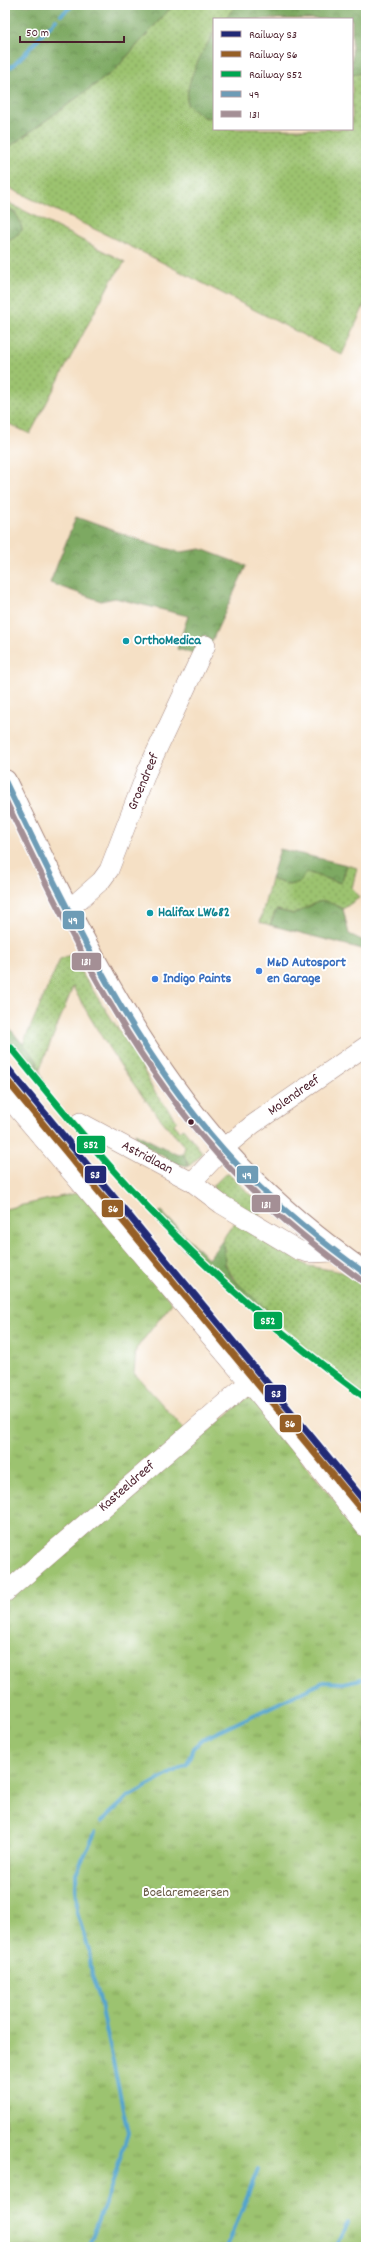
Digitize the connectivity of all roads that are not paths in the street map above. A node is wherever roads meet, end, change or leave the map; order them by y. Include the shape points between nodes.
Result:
1 (206, 645) dead end
2 (5, 780) edge
3 (69, 909) junction
4 (366, 1046) edge
5 (5, 1094) edge
6 (80, 1122) dead end
7 (223, 1149) junction
8 (192, 1182) junction
9 (335, 1252) junction
10 (366, 1274) edge
11 (249, 1382) junction
12 (366, 1528) edge
13 (5, 1593) edge

1 - 3 street, Groendreef via 147,771 109,870 101,881
2 - 3 main road
3 - 7 main road via 112,992 152,1056
4 - 7 street, Molendreef via 252,1125
5 - 11 street
6 - 8 street, Astridlaan
7 - 8 street
7 - 9 main road via 275,1200
8 - 9 street, Astridlaan via 221,1204 298,1250 309,1253
9 - 10 main road
11 - 12 street
11 - 13 street, Kasteeldreef

